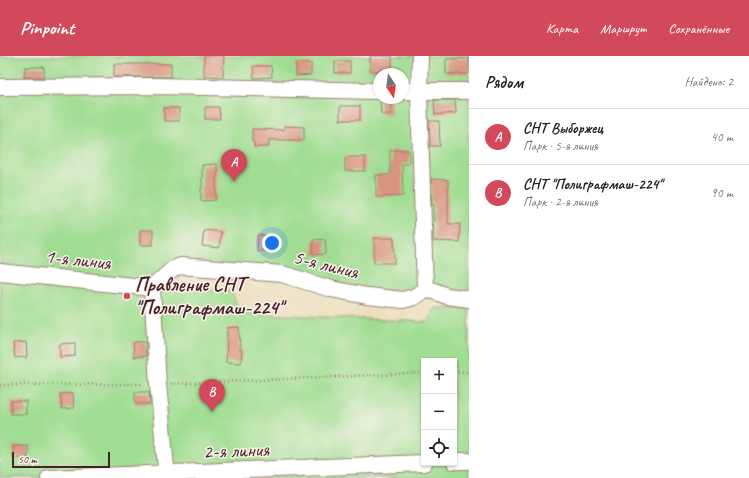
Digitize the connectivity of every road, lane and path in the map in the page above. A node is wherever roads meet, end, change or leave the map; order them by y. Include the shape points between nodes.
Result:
1 (420, 56) edge
2 (0, 87) edge
3 (373, 91) edge
4 (409, 91) edge
5 (469, 91) edge
6 (420, 92) junction
7 (0, 272) edge
8 (152, 288) junction
9 (425, 290) junction
10 (469, 299) edge
11 (457, 372) edge
12 (469, 372) edge
13 (421, 373) edge
14 (158, 384) junction
15 (0, 385) edge
16 (457, 461) edge
17 (469, 461) edge
18 (421, 463) edge
19 (166, 476) edge
20 (49, 478) edge

1 - 6 street
2 - 3 street via 158,86
4 - 6 street
5 - 6 street
6 - 9 street
7 - 8 street, 1-я линия
8 - 9 street, 5-я линия via 181,266 282,274 331,289 403,300 414,298
8 - 14 street
9 - 10 street
11 - 12 path
13 - 14 path
14 - 15 path
14 - 19 street
16 - 17 street
18 - 19 street, 2-я линия
19 - 20 street, 2-я линия

